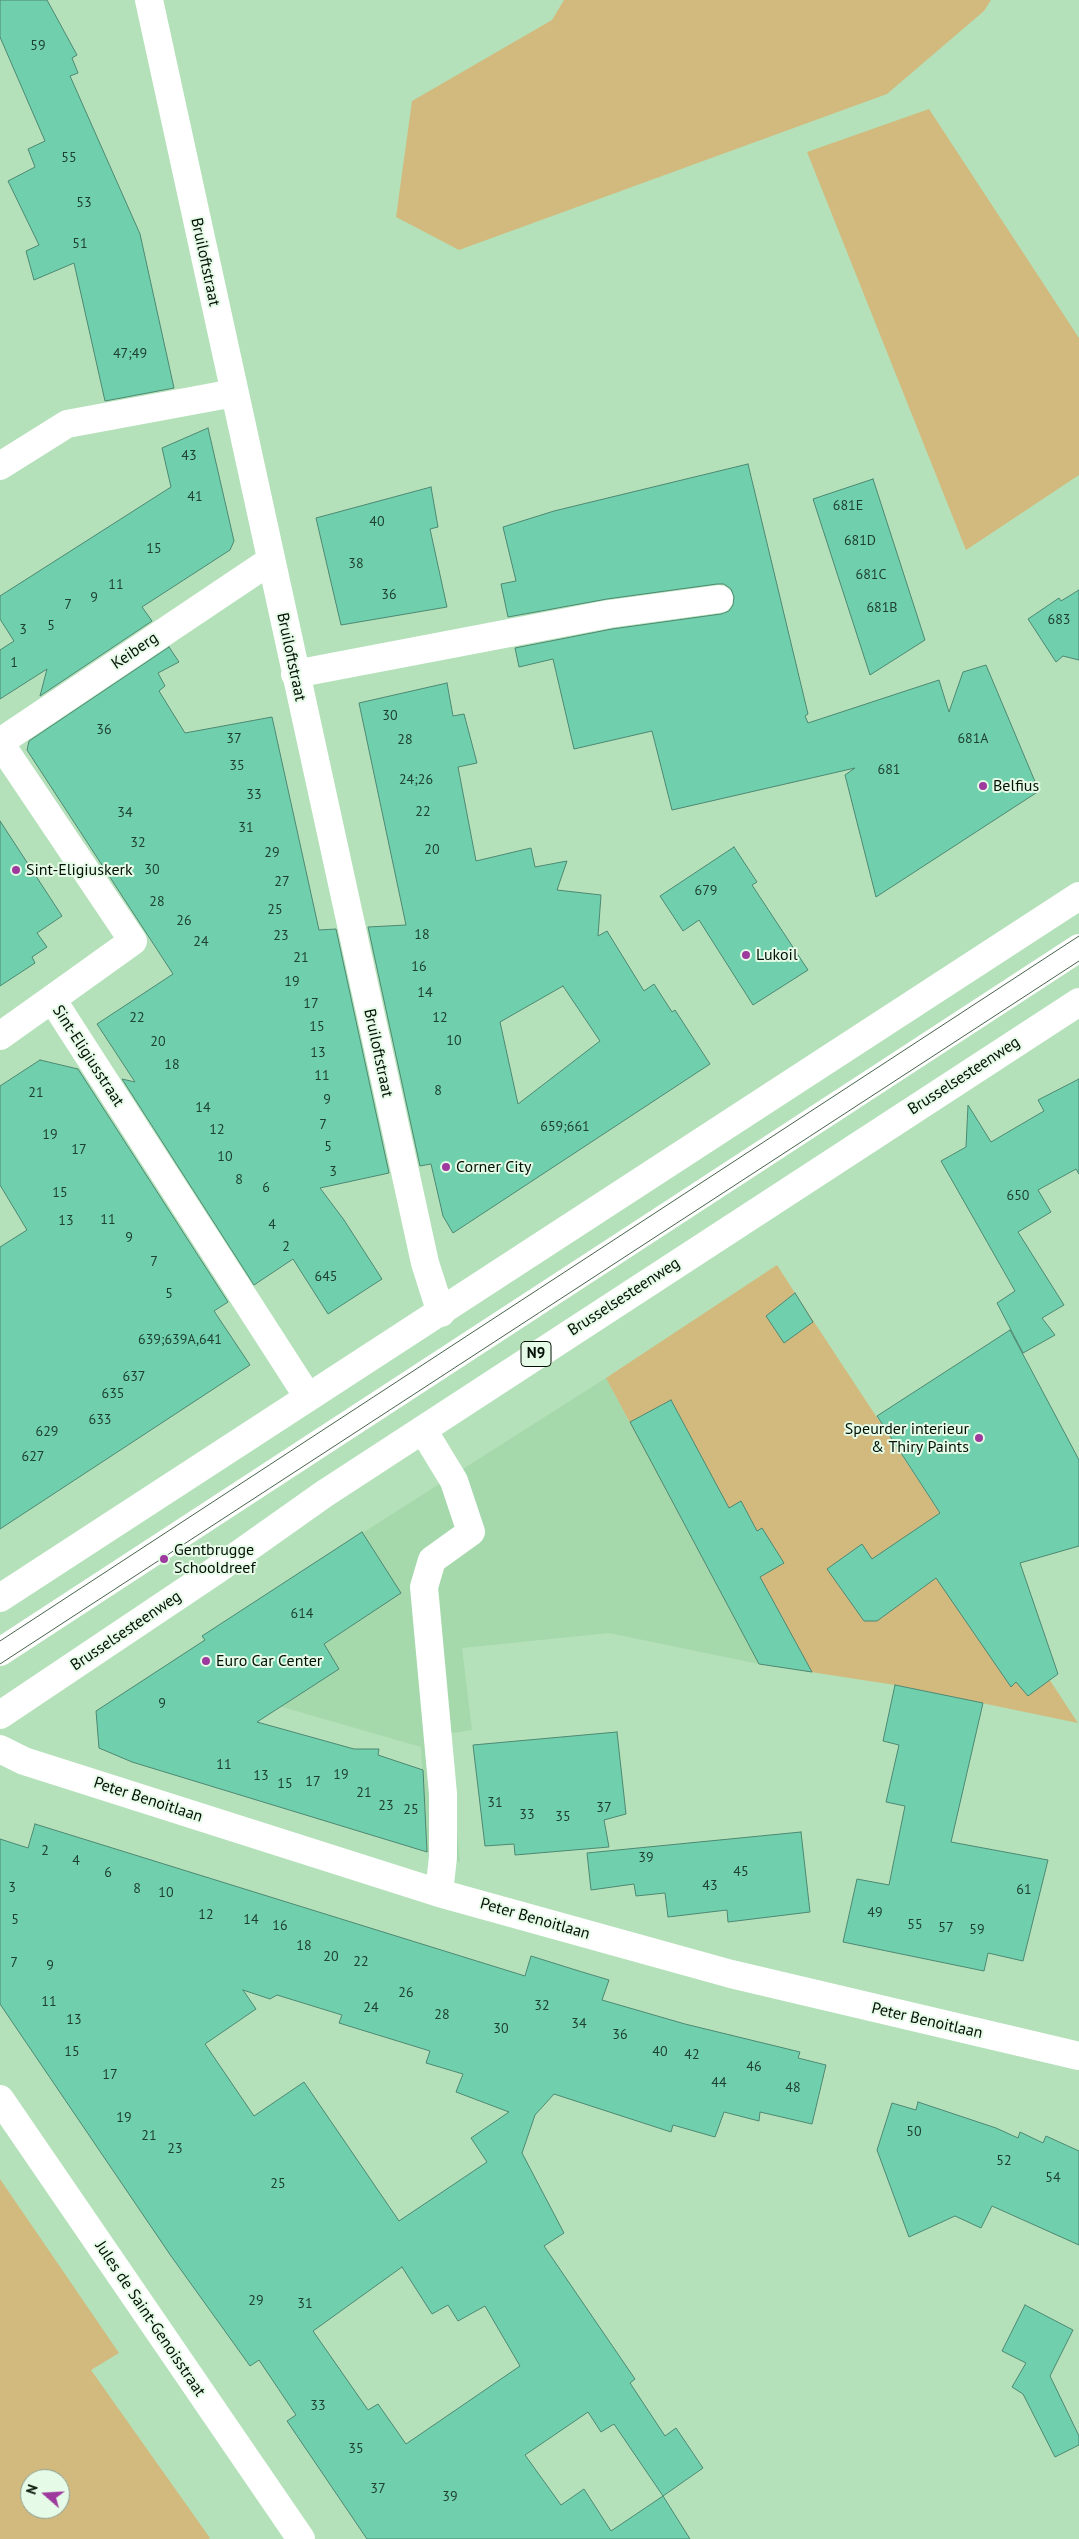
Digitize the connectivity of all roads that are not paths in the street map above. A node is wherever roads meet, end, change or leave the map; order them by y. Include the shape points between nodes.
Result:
1 (149, 0) edge
2 (234, 393) junction
3 (0, 466) edge
4 (270, 561) junction
5 (718, 598) dead end
6 (295, 674) junction
7 (0, 742) edge
8 (1079, 896) edge
9 (1079, 948) edge
10 (52, 999) junction
11 (1079, 1002) edge
12 (0, 1036) edge
13 (441, 1313) junction
14 (308, 1397) junction
15 (423, 1430) junction
16 (0, 1598) edge
17 (0, 1652) edge
18 (0, 1715) edge
19 (0, 1749) edge
20 (439, 1893) junction
21 (1079, 2056) edge
22 (0, 2100) edge
23 (300, 2539) edge

1 - 2 street, Bruiloftstraat
2 - 3 street via 68,424
2 - 4 street, Bruiloftstraat
4 - 6 street, Bruiloftstraat
4 - 7 street, Keiberg
5 - 6 street via 609,614
6 - 13 street, Bruiloftstraat via 424,1263
7 - 10 street, Sint-Eligiusstraat via 133,941
8 - 13 street
9 - 17 street
10 - 12 street
10 - 14 street, Sint-Eligiusstraat
11 - 15 street, Brusselsesteenweg / N9
13 - 14 street
14 - 16 street
15 - 18 street, Brusselsesteenweg / N9
15 - 20 street via 454,1481 471,1532 432,1560 424,1588 443,1794 443,1857
19 - 20 street, Peter Benoitlaan via 24,1761
20 - 21 street, Peter Benoitlaan via 732,1974
22 - 23 street, Jules de Saint-Genoisstraat

